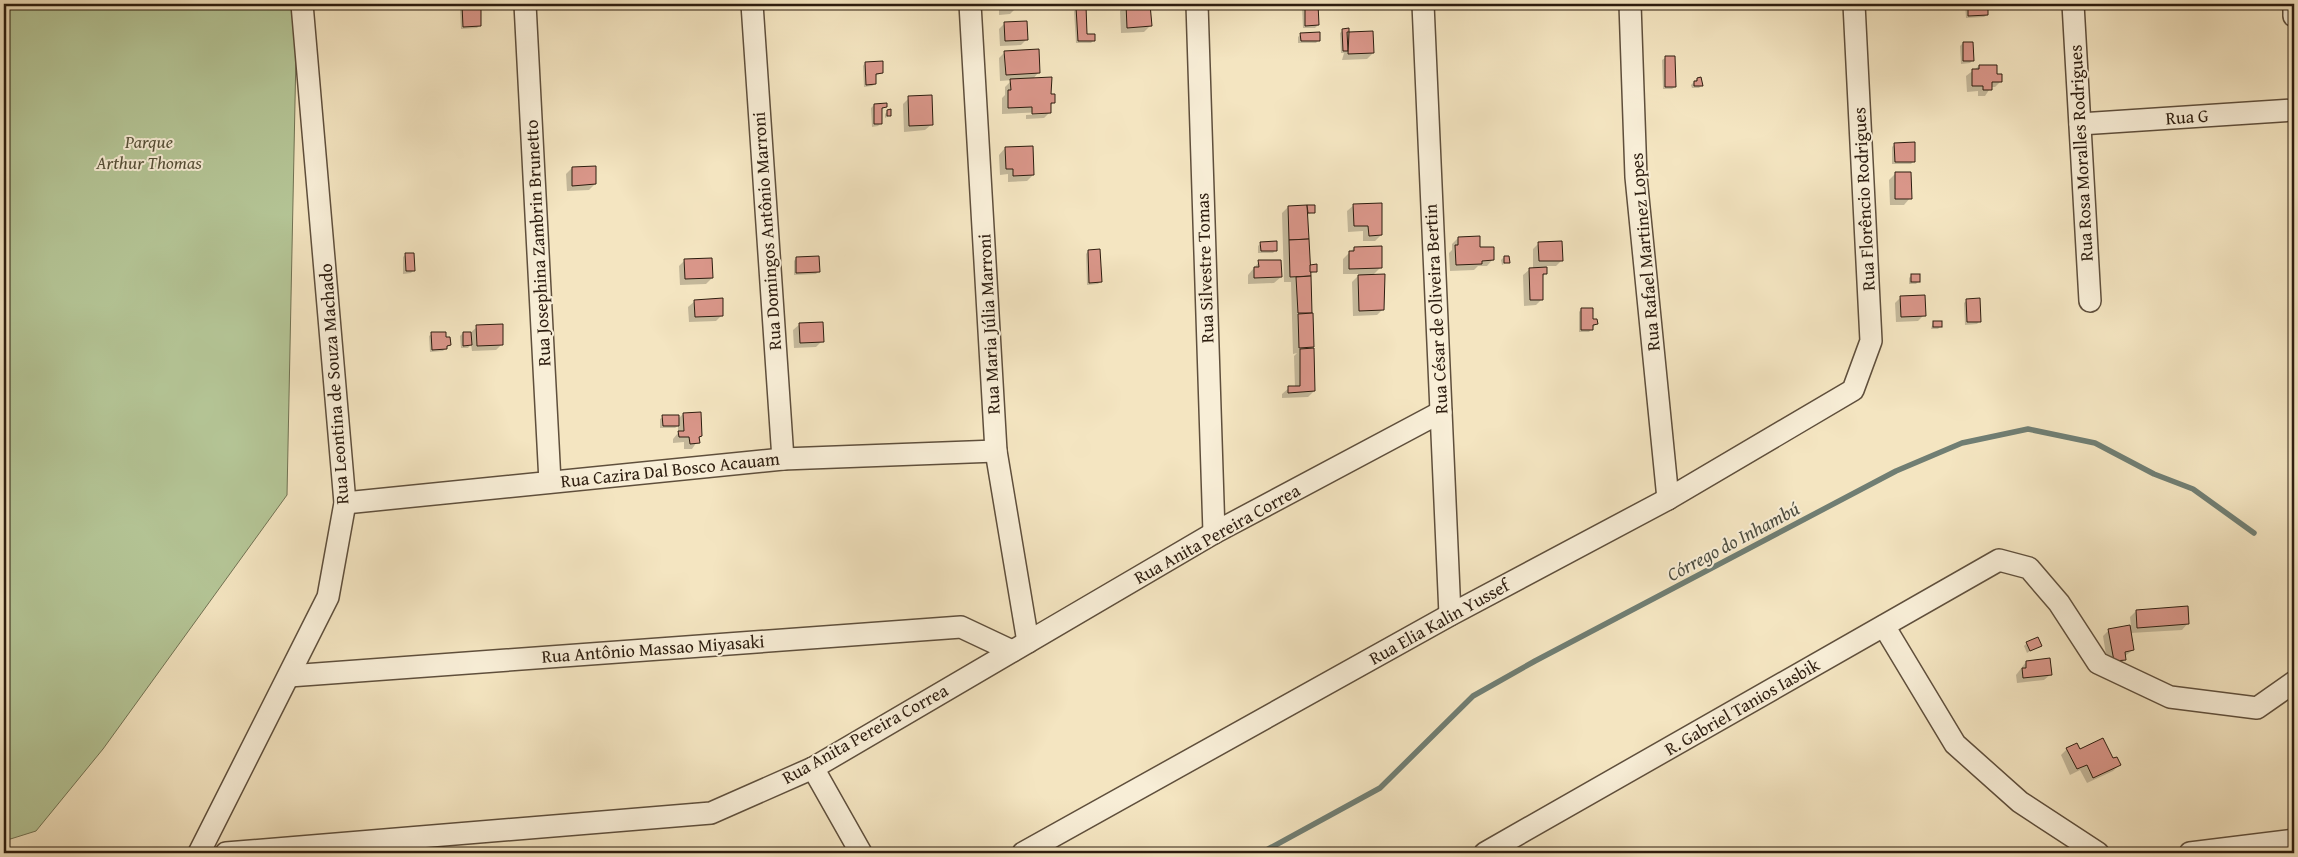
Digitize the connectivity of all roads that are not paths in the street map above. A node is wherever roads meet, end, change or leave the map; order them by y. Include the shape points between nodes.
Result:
1 (302, 4) edge
2 (525, 4) edge
3 (752, 4) edge
4 (970, 4) edge
5 (1196, 4) edge
6 (1423, 4) edge
7 (1630, 4) edge
8 (1854, 4) edge
9 (2073, 4) edge
10 (2294, 4) edge
11 (2294, 16) edge
12 (2294, 110) edge
13 (2080, 124) junction
14 (2090, 302) dead end
15 (1853, 390) joint
16 (1441, 412) junction
17 (996, 451) junction
18 (782, 459) junction
19 (550, 482) junction
20 (1668, 499) junction
21 (345, 503) junction
22 (1214, 533) junction
23 (1450, 615) junction
24 (1884, 626) junction
25 (1020, 646) junction
26 (289, 676) junction
27 (2294, 682) edge
28 (813, 768) junction
29 (2294, 840) edge
30 (199, 853) edge
31 (226, 853) edge
32 (861, 853) edge
33 (1023, 853) edge
34 (1485, 853) edge
35 (2098, 853) edge
36 (2190, 853) edge

1 - 21 street, Rua Leontina de Souza Machado
2 - 19 street, Rua Josephina Zambrin Brunetto
3 - 18 street, Rua Domingos Antônio Marroni
4 - 17 street, Rua Maria Júlia Marroni
5 - 22 street, Rua Silvestre Tomas
6 - 16 street, Rua César de Oliveira Bertin
7 - 20 street, Rua Rafael Martinez Lopes via 1636,177
8 - 15 street, Rua Florêncio Rodrigues via 1871,340
9 - 13 street, Rua Rosa Moralles Rodrigues
10 - 11 street
12 - 13 street, Rua G
13 - 14 street, Rua Rosa Moralles Rodrigues
15 - 20 street, Rua Elia Kalin Yussef
16 - 22 street, Rua Anita Pereira Correa
16 - 23 street, Rua César de Oliveira Bertin
17 - 18 street, Rua Cazira Dal Bosco Acauam
17 - 25 street, Rua Maria Júlia Marroni
18 - 19 street, Rua Cazira Dal Bosco Acauam
19 - 21 street, Rua Cazira Dal Bosco Acauam
20 - 23 street, Rua Elia Kalin Yussef
21 - 26 street, Rua Leontina de Souza Machado via 328,597
22 - 25 street, Rua Anita Pereira Correa
23 - 33 street, Rua Elia Kalin Yussef
24 - 27 street, R. Gabriel Tanios Iasbik via 1999,560 2029,568 2059,603 2098,663 2170,697 2257,708
24 - 34 street, R. Gabriel Tanios Iasbik
24 - 35 street via 1955,744 2020,802
25 - 26 street, Rua Antônio Massao Miyasaki via 961,627
25 - 28 street, Rua Anita Pereira Correa
26 - 30 street, Rua Leontina de Souza Machado
28 - 31 street, Rua Anita Pereira Correa via 711,813
28 - 32 street
29 - 36 street

